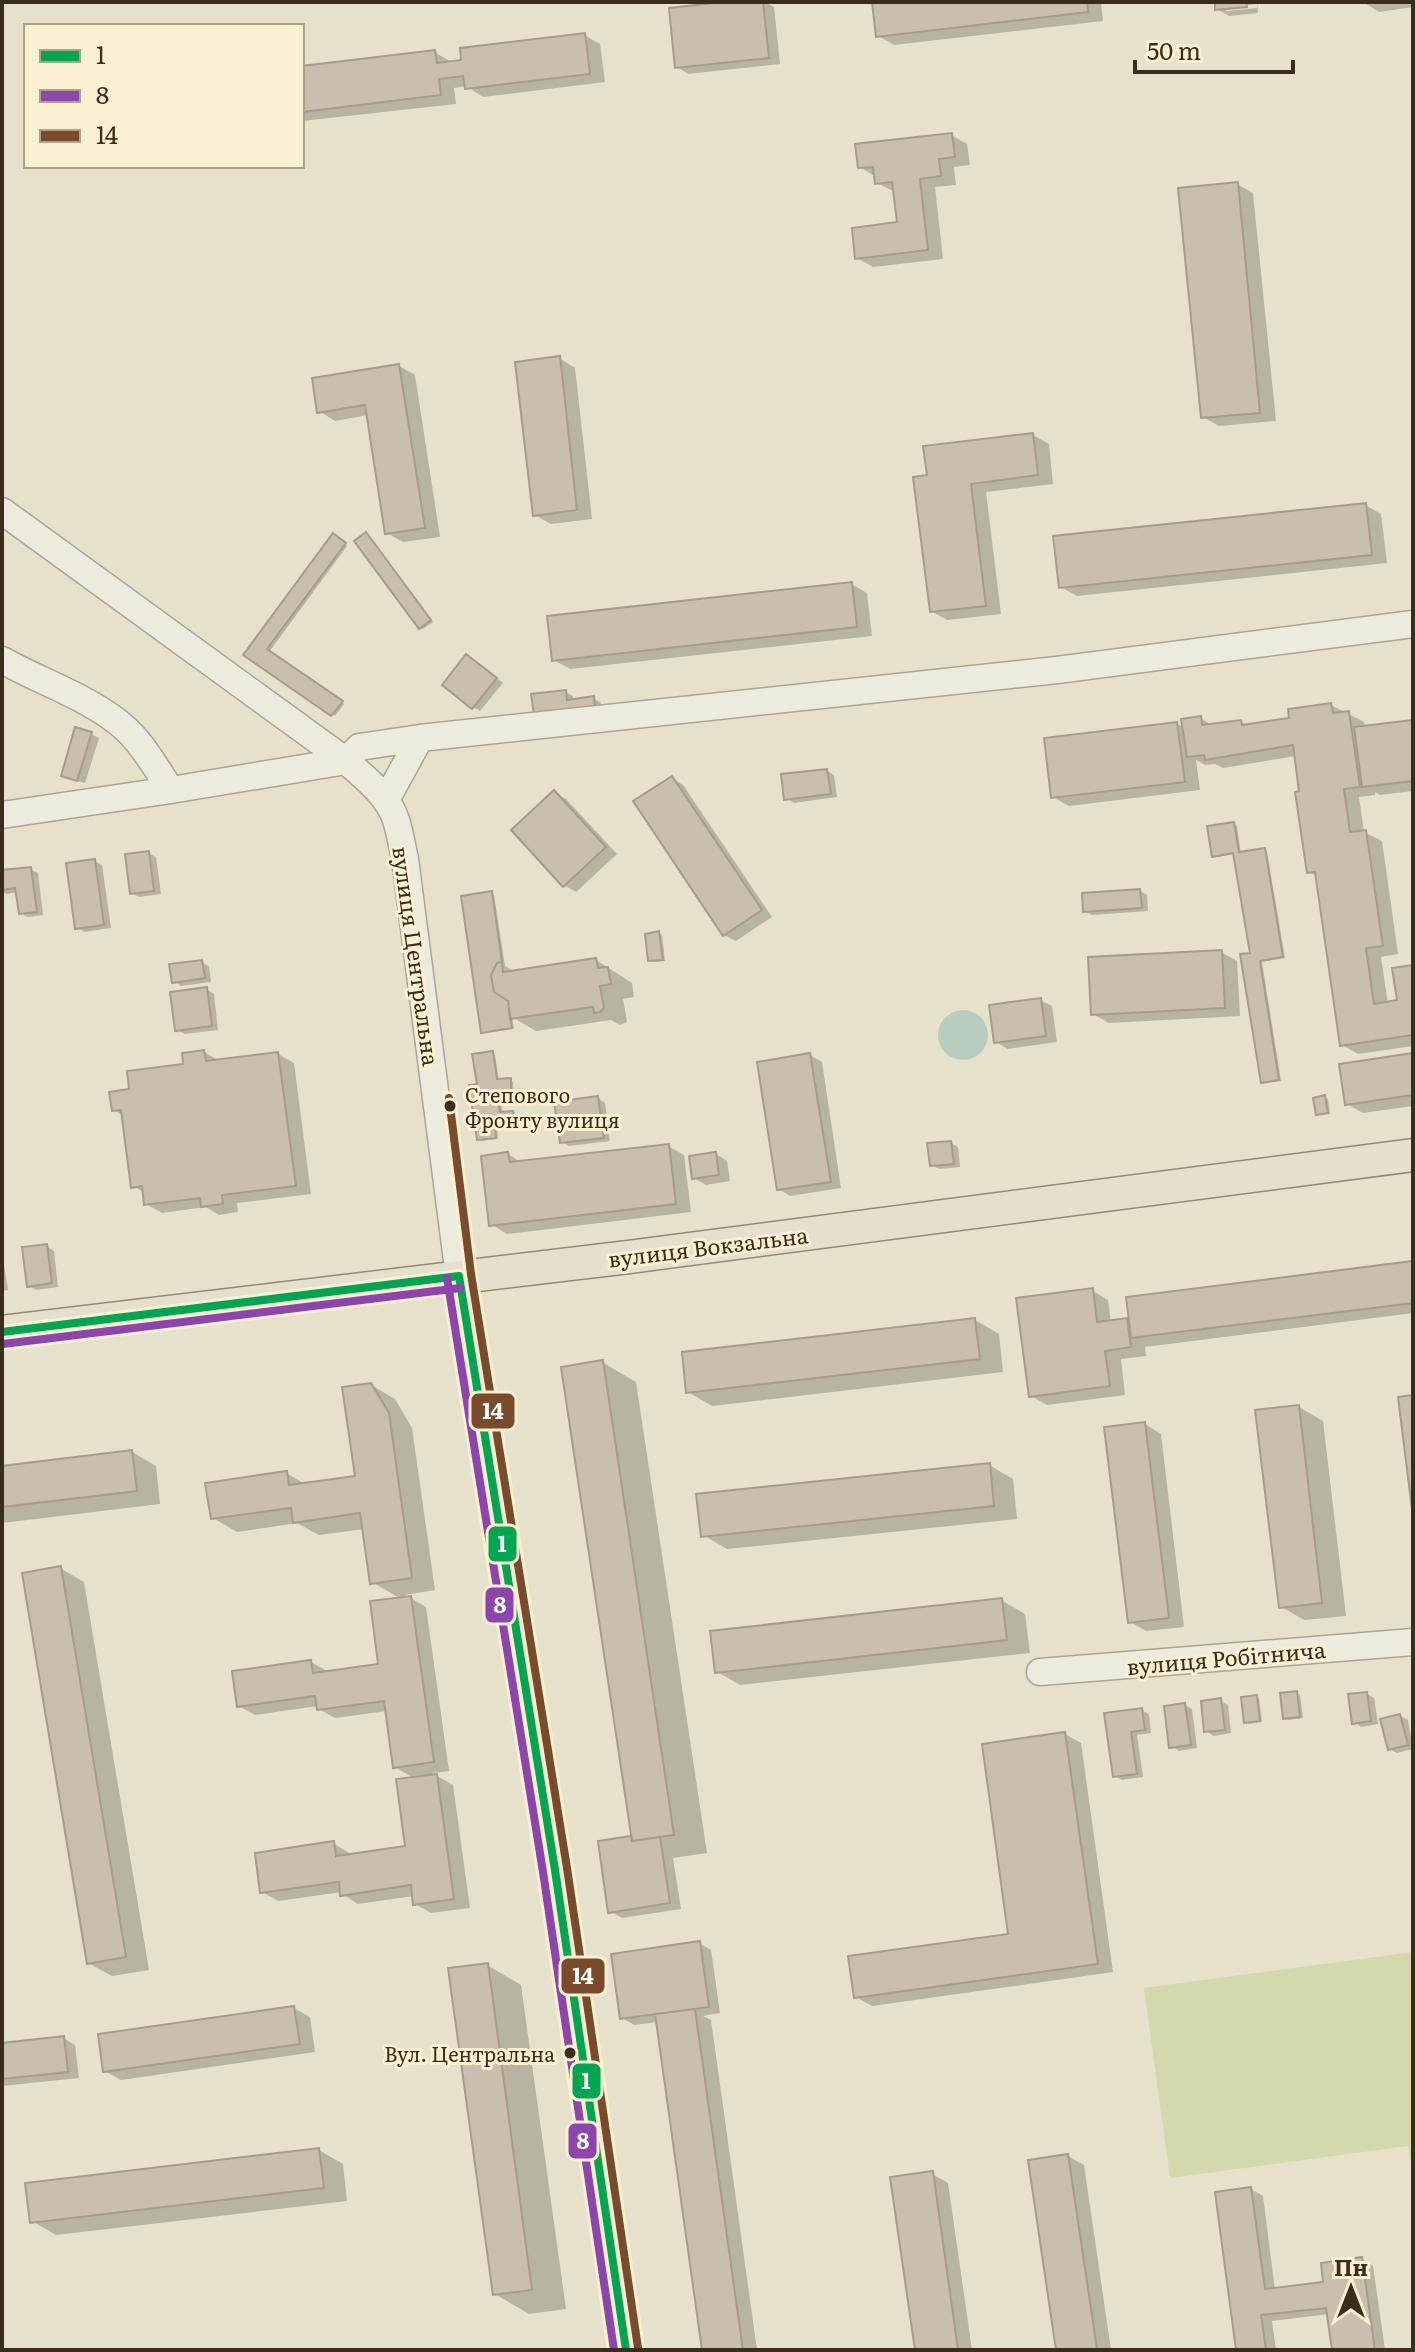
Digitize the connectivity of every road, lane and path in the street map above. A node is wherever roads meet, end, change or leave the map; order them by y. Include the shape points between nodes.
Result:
1 (2, 511) edge
2 (1413, 624) edge
3 (2, 660) edge
4 (420, 738) junction
5 (346, 761) junction
6 (171, 790) junction
7 (386, 800) junction
8 (2, 815) edge
9 (1413, 1155) edge
10 (459, 1276) junction
11 (2, 1332) edge
12 (1413, 1642) edge
13 (1040, 1672) dead end
14 (626, 2350) edge

1 - 5 street, вулиця Центральна
2 - 4 street via 1011,676
3 - 6 street via 119,724
4 - 5 street via 359,747
4 - 7 street
5 - 6 street
5 - 7 street, вулиця Центральна
6 - 8 street
7 - 10 street, вулиця Центральна via 396,818 405,859
9 - 10 main road, вулиця Вокзальна
10 - 11 main road, вулиця Вокзальна
10 - 14 street, вулиця Центральна
12 - 13 street, вулиця Робітнича

